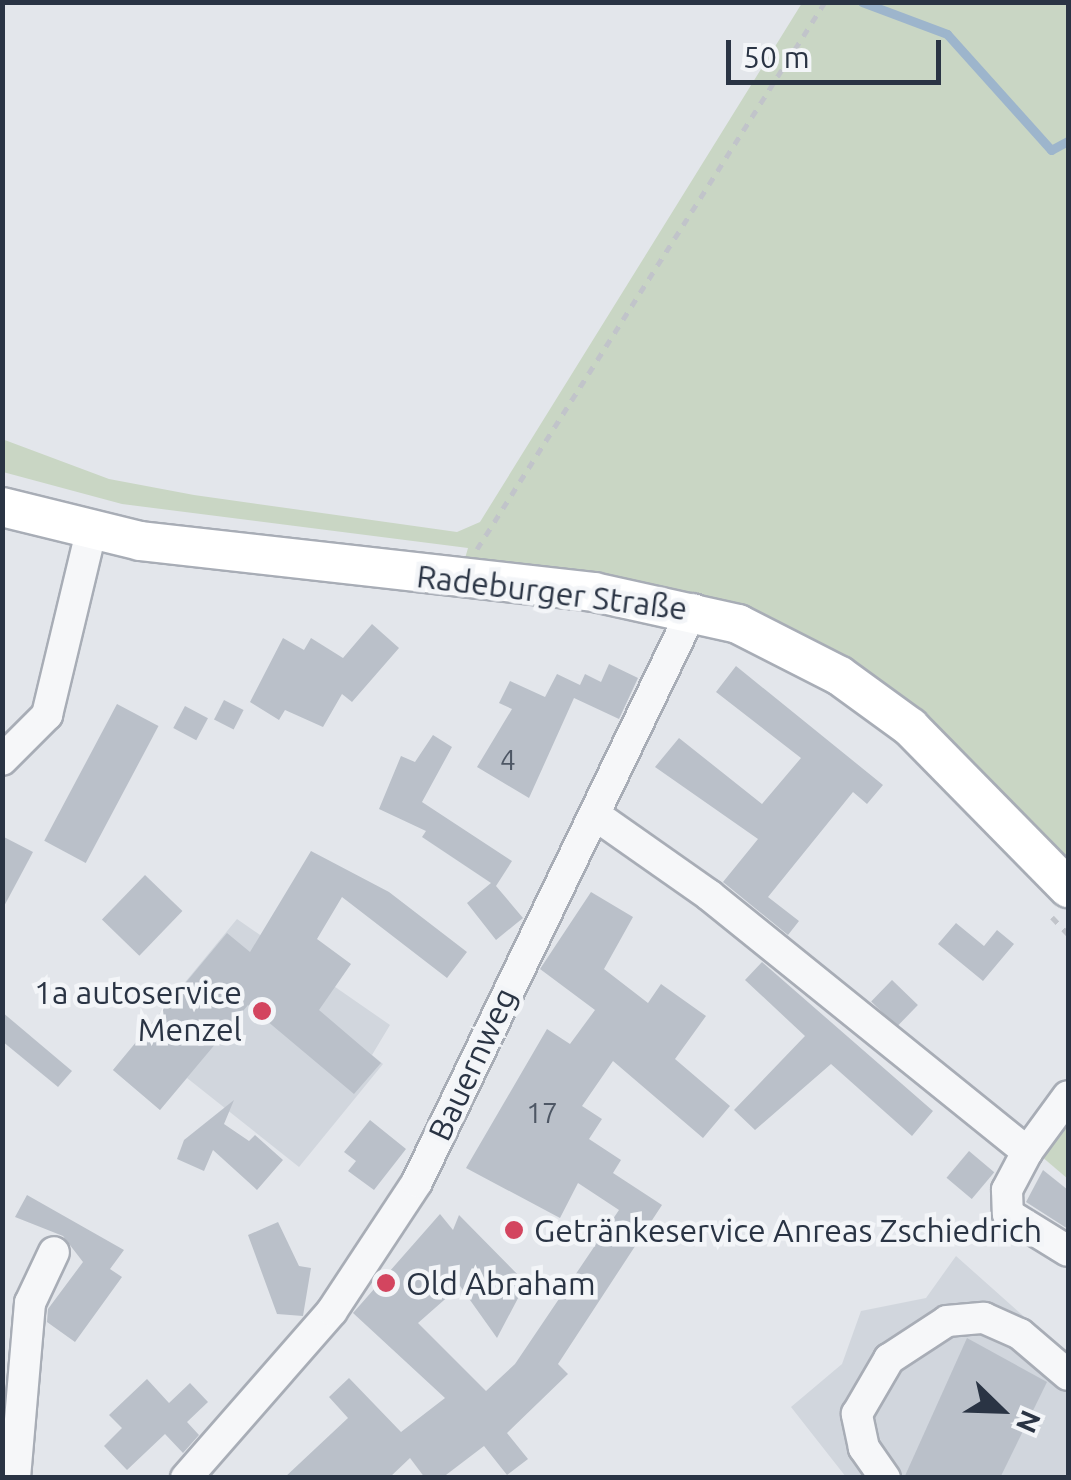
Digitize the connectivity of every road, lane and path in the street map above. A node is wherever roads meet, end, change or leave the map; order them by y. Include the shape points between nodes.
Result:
1 (826, 2) edge
2 (2, 507) edge
3 (91, 532) junction
4 (466, 580) junction
5 (693, 609) junction
6 (2, 760) edge
7 (598, 818) junction
8 (1053, 896) edge
9 (1068, 934) edge
10 (1068, 1096) edge
11 (1028, 1152) junction
12 (1068, 1251) edge
13 (54, 1252) dead end
14 (1068, 1375) edge
15 (15, 1478) edge
16 (186, 1478) edge
17 (885, 1478) edge

1 - 4 path via 494,515
2 - 3 main road, Radeburger Straße
3 - 4 main road, Radeburger Straße
3 - 6 street via 47,715
4 - 5 main road, Radeburger Straße
5 - 7 street, Bauernweg
5 - 8 main road, Radeburger Straße via 840,676 910,727
7 - 11 street via 709,895
7 - 16 street, Bauernweg via 417,1182 332,1310
8 - 9 path
10 - 11 street
11 - 12 street via 1007,1190 1008,1214
13 - 15 street via 30,1303
14 - 17 street via 1020,1334 984,1318 947,1321 889,1359 857,1414 864,1448

